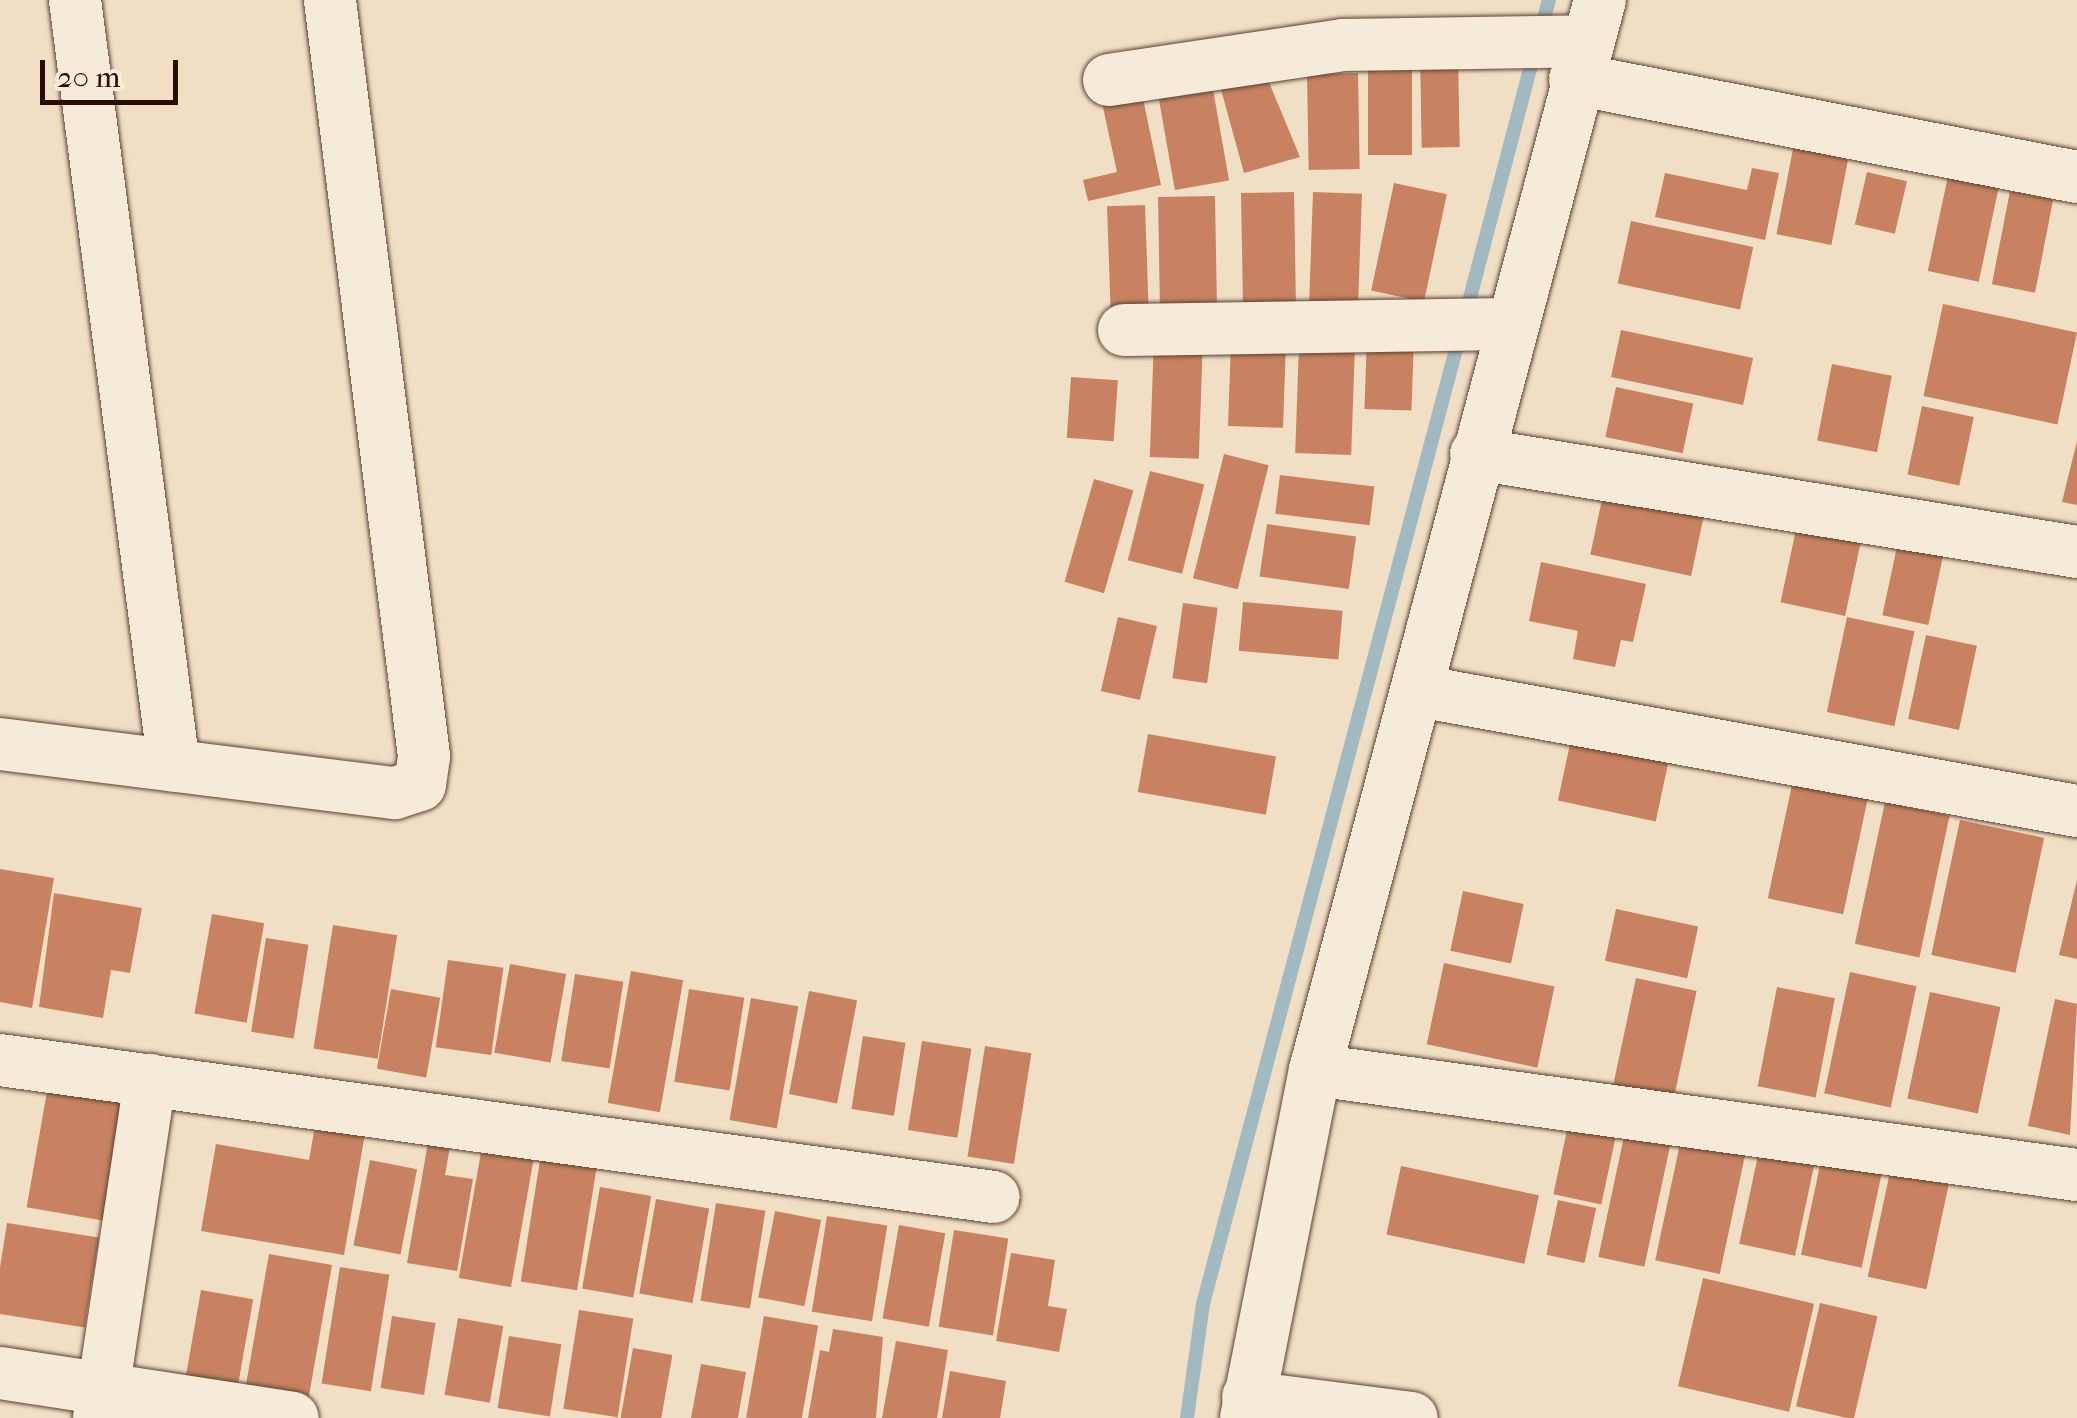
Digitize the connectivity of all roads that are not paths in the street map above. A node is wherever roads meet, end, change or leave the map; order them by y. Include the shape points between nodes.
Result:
1 (76, 0) edge
2 (330, 0) edge
3 (1582, 40) edge
4 (1110, 80) dead end
5 (2077, 177) edge
6 (1479, 324) junction
7 (1124, 330) dead end
8 (1476, 454) junction
9 (2077, 552) edge
10 (1419, 691) junction
11 (0, 744) edge
12 (174, 766) junction
13 (2077, 811) edge
14 (0, 1060) edge
15 (1315, 1070) junction
16 (150, 1080) junction
17 (2077, 1175) edge
18 (994, 1198) dead end
19 (0, 1373) edge
20 (101, 1402) edge
21 (1247, 1408) edge
22 (292, 1418) edge
23 (1412, 1418) edge

1 - 12 street
2 - 12 street via 424,756 420,785 395,794
3 - 4 street via 1260,53
3 - 5 street
3 - 6 street
6 - 7 street
6 - 8 street
8 - 9 street
8 - 10 street
10 - 13 street
10 - 15 street
11 - 12 street
14 - 16 street
15 - 17 street
15 - 21 street
16 - 18 street
16 - 20 street
19 - 20 street
20 - 22 street
21 - 23 street

